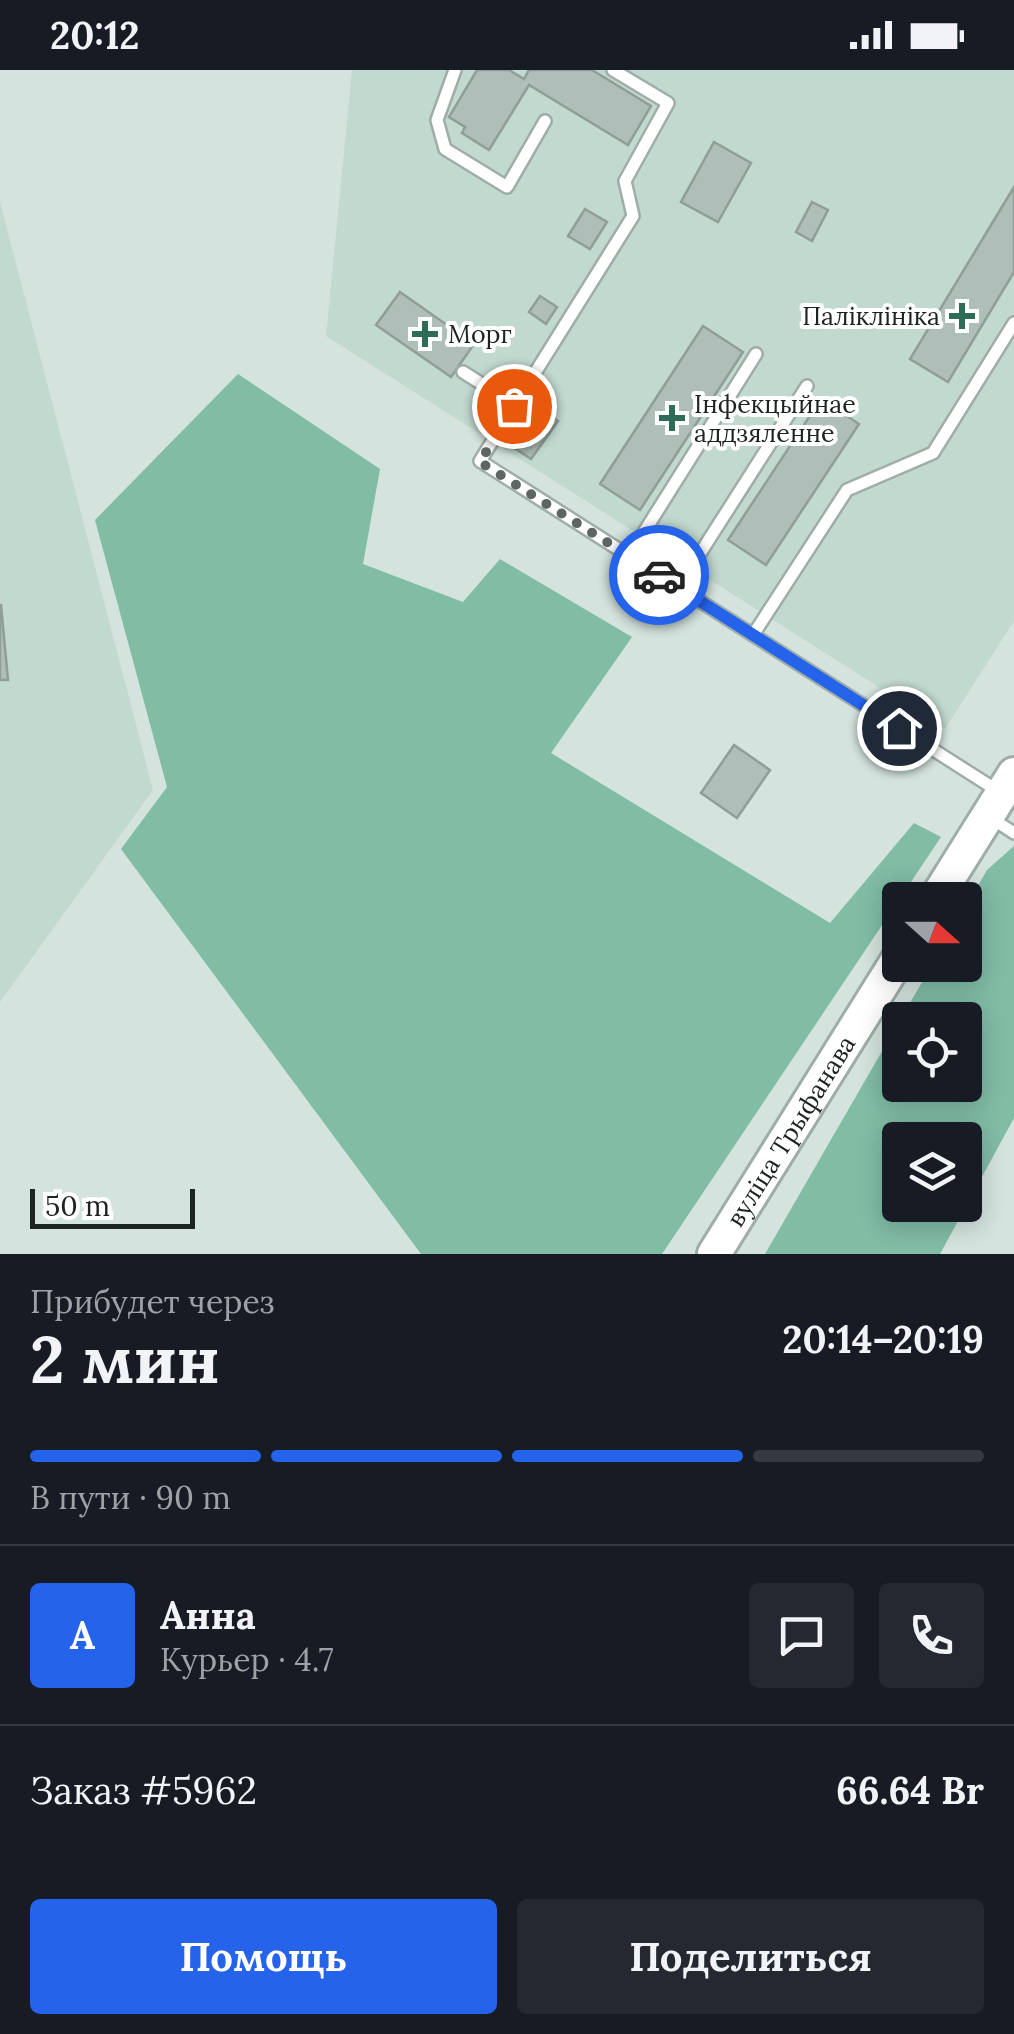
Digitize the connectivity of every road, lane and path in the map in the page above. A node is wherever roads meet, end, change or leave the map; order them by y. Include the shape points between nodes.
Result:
1 (455, 70) edge
2 (614, 70) edge
3 (545, 121) dead end
4 (1014, 323) edge
5 (756, 354) dead end
6 (463, 372) dead end
7 (806, 386) dead end
8 (514, 406) junction
9 (629, 556) junction
10 (678, 588) junction
11 (753, 635) junction
12 (1004, 804) edge
13 (948, 882) edge
14 (884, 982) edge
15 (714, 1254) edge

1 - 3 lane via 437,120 445,149 508,187
2 - 8 lane via 668,103 626,182 634,216
4 - 11 lane via 933,453 847,490
5 - 9 lane
6 - 8 lane
7 - 10 lane
8 - 9 lane via 480,462
9 - 10 lane
10 - 11 lane
11 - 12 lane
12 - 13 street
14 - 15 street, вуліца Трыфанава

